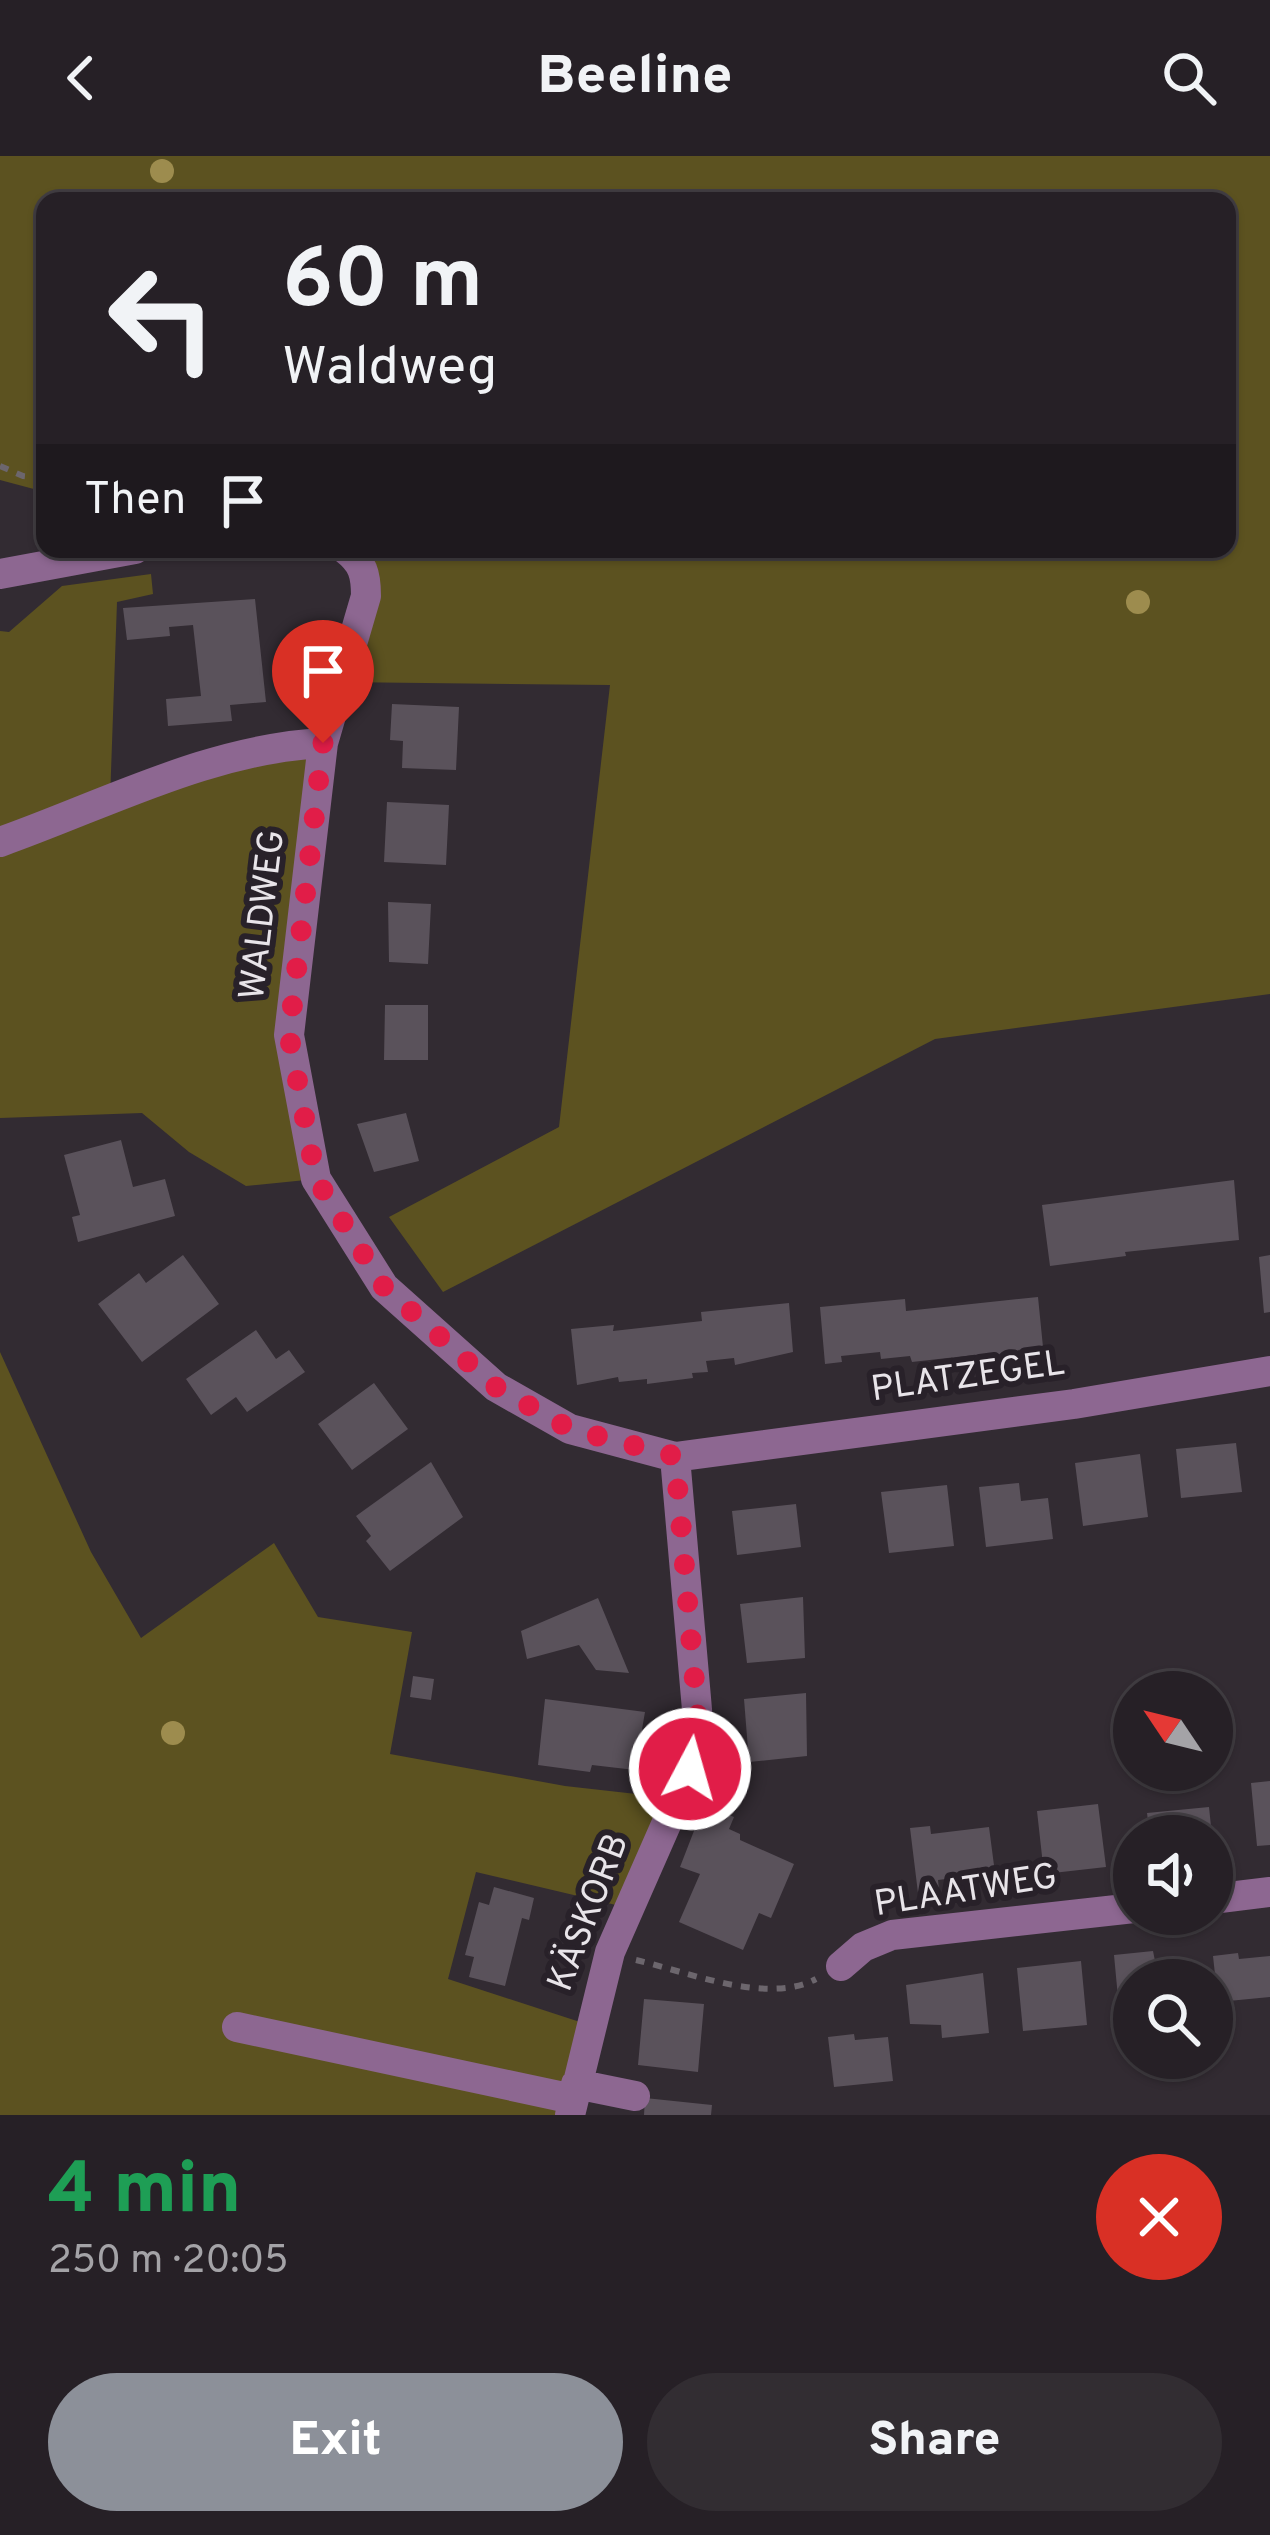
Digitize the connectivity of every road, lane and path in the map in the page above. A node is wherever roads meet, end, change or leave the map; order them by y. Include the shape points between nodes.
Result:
1 (0, 466) edge
2 (36, 476) edge
3 (86, 558) edge
4 (357, 558) edge
5 (0, 574) edge
6 (323, 743) junction
7 (0, 842) edge
8 (1270, 1371) edge
9 (675, 1456) junction
10 (1270, 1892) edge
11 (1233, 1896) edge
12 (1113, 1910) edge
13 (610, 1952) junction
14 (841, 1966) joint
15 (237, 2027) dead end
16 (635, 2096) dead end
17 (573, 2099) edge

1 - 2 path
3 - 5 street
4 - 6 street, WALDWEG via 366,596
6 - 7 street via 211,761
6 - 9 street, WALDWEG via 289,1035 316,1179 384,1287 496,1387 570,1429
8 - 9 street, PLATZEGEL
9 - 13 street, KÄSKORB via 698,1721 690,1769
10 - 11 street
12 - 14 street, PLAATWEG via 892,1935
13 - 14 path, PLAATWEG via 774,1988 800,1988
13 - 17 street, KÄSKORB
15 - 17 street
16 - 17 street

